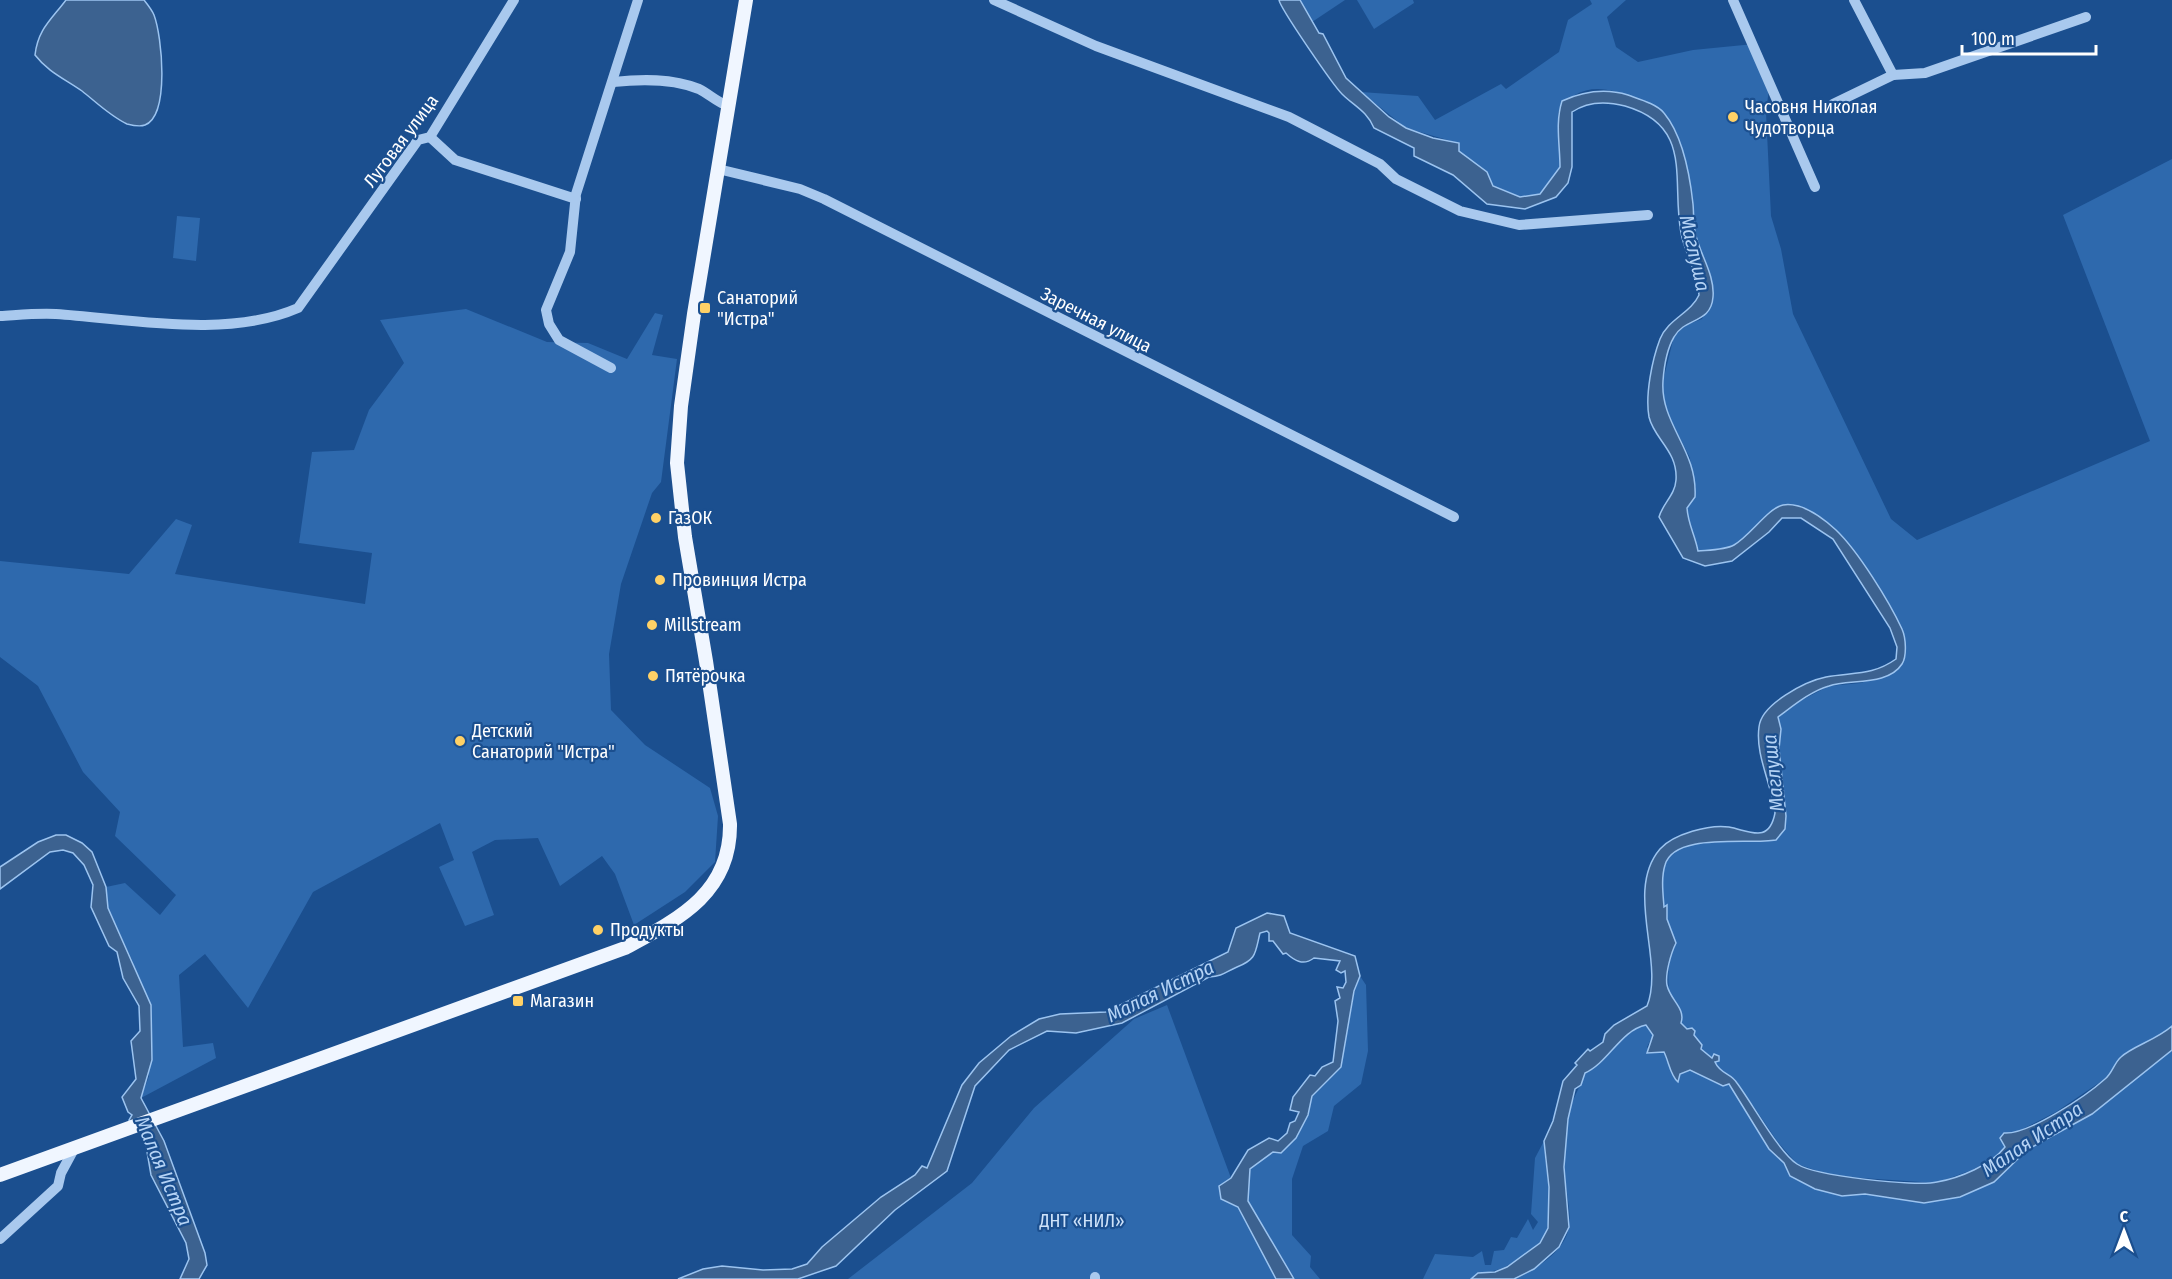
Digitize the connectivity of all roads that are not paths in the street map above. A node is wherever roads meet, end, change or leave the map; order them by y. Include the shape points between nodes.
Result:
1 (514, 0) edge
2 (638, 0) edge
3 (746, 0) edge
4 (994, 0) edge
5 (1733, 0) edge
6 (1854, 0) edge
7 (2086, 17) dead end
8 (1893, 75) junction
9 (613, 82) junction
10 (1833, 104) dead end
11 (728, 106) junction
12 (429, 137) junction
13 (718, 169) junction
14 (1815, 187) dead end
15 (576, 200) junction
16 (1648, 215) dead end
17 (0, 316) edge
18 (611, 368) dead end
19 (1454, 517) dead end
20 (74, 1149) junction
21 (0, 1175) edge
22 (0, 1239) edge

1 - 12 street, Луговая улица
2 - 9 street
3 - 11 main road
4 - 16 street via 1096,46 1289,117 1460,211 1518,225
5 - 14 street
6 - 8 street
7 - 8 street via 1925,73
8 - 10 street
9 - 11 street via 670,82 700,90
9 - 15 street
11 - 13 main road
12 - 15 street via 455,160
12 - 17 street, Луговая улица via 418,140 311,293 298,308 278,317 233,323 150,324 54,314
13 - 19 street, Заречная улица via 825,199
13 - 20 main road via 681,406 677,463 730,824 729,849 721,873 693,907 625,948
15 - 18 street via 570,252 546,310 559,340
20 - 21 main road
20 - 22 street via 58,1186

